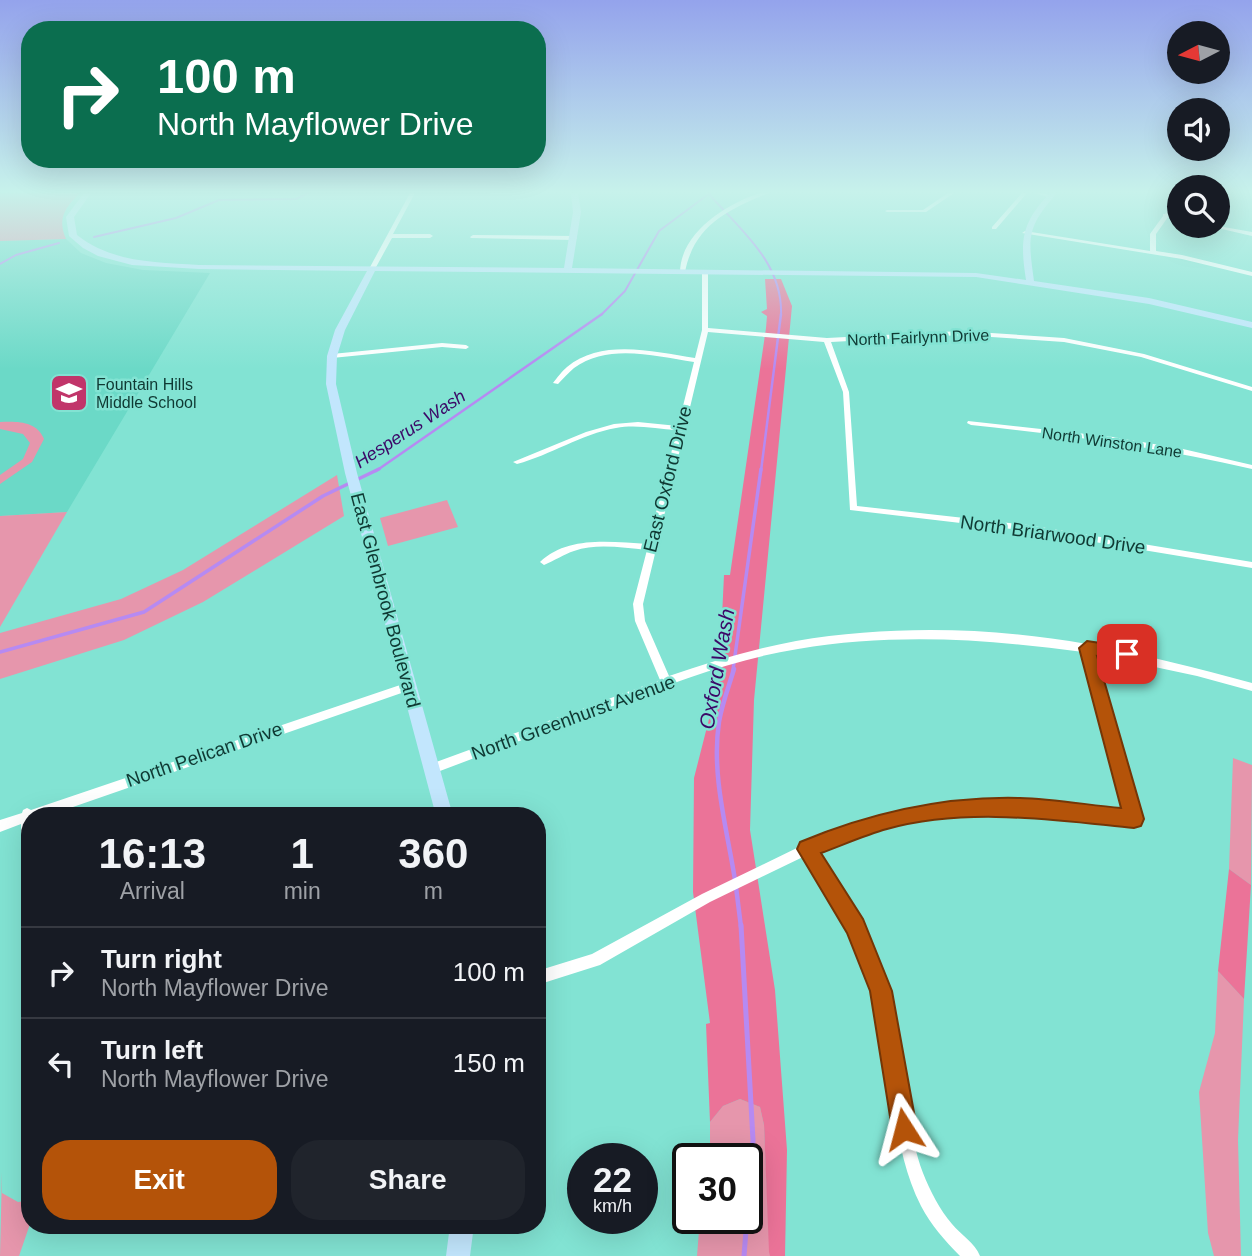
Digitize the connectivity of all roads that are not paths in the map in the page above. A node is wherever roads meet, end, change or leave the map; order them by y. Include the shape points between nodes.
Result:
1 (96, 252) edge
2 (381, 252) edge
3 (572, 252) edge
4 (685, 252) edge
5 (1027, 252) edge
6 (1144, 252) edge
7 (1153, 253) joint
8 (372, 268) junction
9 (568, 271) junction
10 (682, 272) junction
11 (705, 272) junction
12 (1252, 274) edge
13 (1030, 281) junction
14 (1252, 325) edge
15 (705, 330) junction
16 (827, 340) junction
17 (466, 346) dead end
18 (332, 356) junction
19 (696, 360) junction
20 (556, 383) dead end
21 (1252, 389) edge
22 (971, 423) dead end
23 (680, 428) junction
24 (517, 462) dead end
25 (1252, 467) edge
26 (650, 547) junction
27 (544, 562) dead end
28 (1252, 565) edge
29 (1087, 648) junction
30 (666, 682) junction
31 (409, 686) junction
32 (1252, 687) edge
33 (432, 769) junction
34 (48, 807) edge
35 (442, 807) edge
36 (21, 817) edge
37 (0, 826) edge
38 (807, 849) junction
39 (546, 975) edge
40 (461, 1234) edge
41 (458, 1256) edge
42 (972, 1256) edge

1 - 8 street via 131,262 208,267
2 - 8 street, East Glenbrook Boulevard
3 - 9 street
4 - 10 street
5 - 13 street
6 - 7 street
7 - 12 street
8 - 9 street
8 - 18 street, East Glenbrook Boulevard via 352,303
9 - 10 street
10 - 11 street
11 - 13 street via 932,274
11 - 15 street, East Oxford Drive
13 - 14 street via 1149,301
15 - 16 street, North Fairlynn Drive
15 - 19 street, East Oxford Drive
16 - 21 street, North Fairlynn Drive via 961,332 1065,340 1142,355
16 - 28 street, North Briarwood Drive via 846,392 853,508 1028,528
17 - 18 street
18 - 31 street, East Glenbrook Boulevard via 331,384 338,422
19 - 20 street via 601,353 578,360
19 - 23 street, East Oxford Drive
22 - 25 street, North Winston Lane via 1082,436
23 - 24 street via 617,425 587,433 544,456
23 - 26 street, East Oxford Drive
26 - 27 street via 581,544
26 - 30 street, East Oxford Drive via 638,604 640,621
29 - 30 street, North Greenhurst Avenue via 993,636 863,638 797,645
29 - 32 street, North Greenhurst Avenue via 1194,669
29 - 38 street via 1134,819 1019,807 929,812 887,820
30 - 33 street, North Greenhurst Avenue
31 - 33 street, East Glenbrook Boulevard
31 - 34 street, North Pelican Drive
33 - 35 street, East Glenbrook Boulevard
36 - 37 street, North Pelican Drive
38 - 39 street via 595,960
38 - 42 street via 855,926 881,991 911,1167 924,1198 947,1232
40 - 41 street

